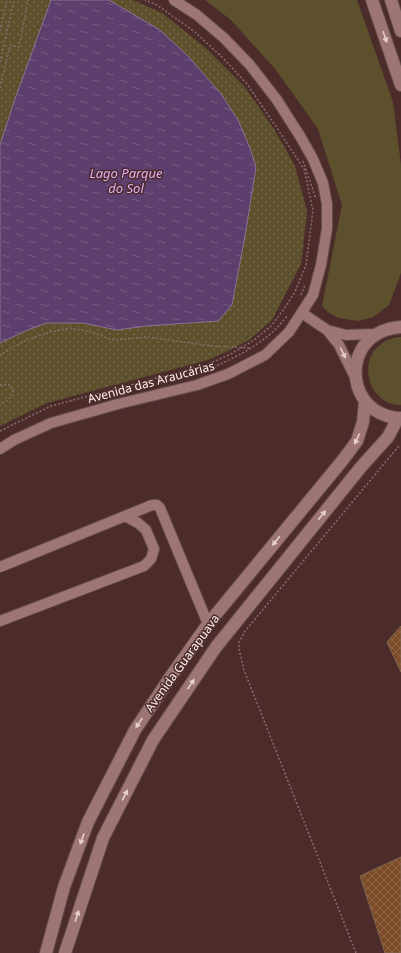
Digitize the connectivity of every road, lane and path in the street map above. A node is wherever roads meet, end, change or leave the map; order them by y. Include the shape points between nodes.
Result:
1 (7, 0) edge
2 (14, 0) edge
3 (28, 0) edge
4 (145, 0) edge
5 (174, 0) edge
6 (372, 0) edge
7 (391, 0) edge
8 (0, 31) edge
9 (401, 31) edge
10 (0, 62) edge
11 (401, 85) edge
12 (0, 88) edge
13 (302, 160) dead end
14 (316, 202) dead end
15 (306, 283) dead end
16 (300, 295) dead end
17 (302, 312) junction
18 (287, 316) dead end
19 (401, 317) edge
20 (401, 327) edge
21 (327, 330) junction
22 (382, 332) junction
23 (241, 348) junction
24 (250, 348) junction
25 (0, 356) edge
26 (355, 378) junction
27 (0, 385) edge
28 (154, 385) dead end
29 (365, 402) junction
30 (0, 405) edge
31 (400, 419) edge
32 (0, 431) edge
33 (401, 446) edge
34 (0, 449) edge
35 (125, 516) junction
36 (0, 567) edge
37 (0, 621) edge
38 (208, 624) junction
39 (46, 953) edge
40 (65, 953) edge
41 (356, 953) edge

1 - 8 path
2 - 10 path
3 - 12 path via 19,47 10,45
4 - 23 path via 195,32 224,58 247,84 304,169 313,210 306,265 295,292 271,326
5 - 17 street, Avenida das Araucárias via 224,38 250,65 277,100 316,165 327,204 327,229 313,295
6 -> 11 street
7 - 9 street
13 - 14 path
15 - 16 path
17 - 21 street
17 - 34 street, Avenida das Araucárias via 289,332 265,355 228,374 197,385 50,423
18 - 24 path via 264,340
19 - 22 street
20 - 22 street
21 - 22 street via 346,335
21 -> 26 street via 339,345
22 - 26 street via 366,342 356,365
23 - 24 path
23 - 25 path via 147,336 112,340 72,328 29,339
23 - 32 path via 206,365 51,406
24 - 28 path via 208,370
26 - 29 street
27 - 30 path via 9,384 13,389 13,395
29 - 31 street via 386,416
29 -> 38 street, Avenida Guarapuava via 363,422 357,441
40 -> 31 street, Avenida Guarapuava via 103,838 153,740 216,647
33 - 41 path via 246,630 239,642 244,670
35 - 36 street
35 - 37 street via 146,530 154,549 151,559 144,566
35 - 38 street via 152,505 160,508
38 -> 39 street, Avenida Guarapuava via 135,730 92,815 64,887

